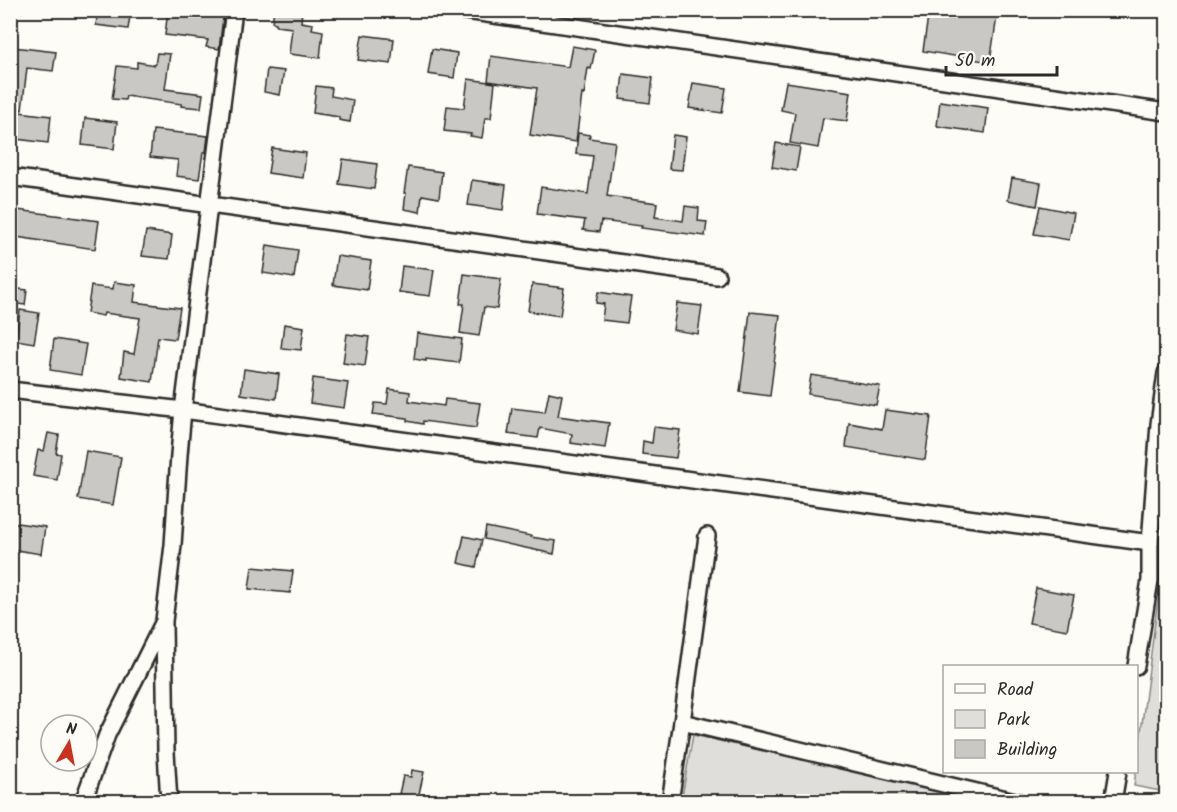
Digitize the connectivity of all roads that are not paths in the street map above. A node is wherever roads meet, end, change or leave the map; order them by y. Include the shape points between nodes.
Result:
1 (234, 10) edge
2 (459, 10) edge
3 (1167, 112) edge
4 (10, 177) edge
5 (209, 206) junction
6 (717, 276) dead end
7 (1167, 373) edge
8 (10, 390) edge
9 (183, 410) junction
10 (707, 536) dead end
11 (1150, 543) junction
12 (164, 621) junction
13 (1136, 665) edge
14 (682, 722) junction
15 (1118, 773) edge
16 (83, 801) edge
17 (169, 801) edge
18 (670, 801) edge
19 (1019, 801) edge
20 (1113, 801) edge

1 - 5 street
2 - 3 street
4 - 5 street
5 - 6 street
5 - 9 street
7 - 11 street
8 - 9 street
9 - 11 street
9 - 12 street
10 - 14 street
11 - 13 street via 1150,580
12 - 16 street via 107,735
12 - 17 street
14 - 18 street
14 - 19 street
15 - 20 street

